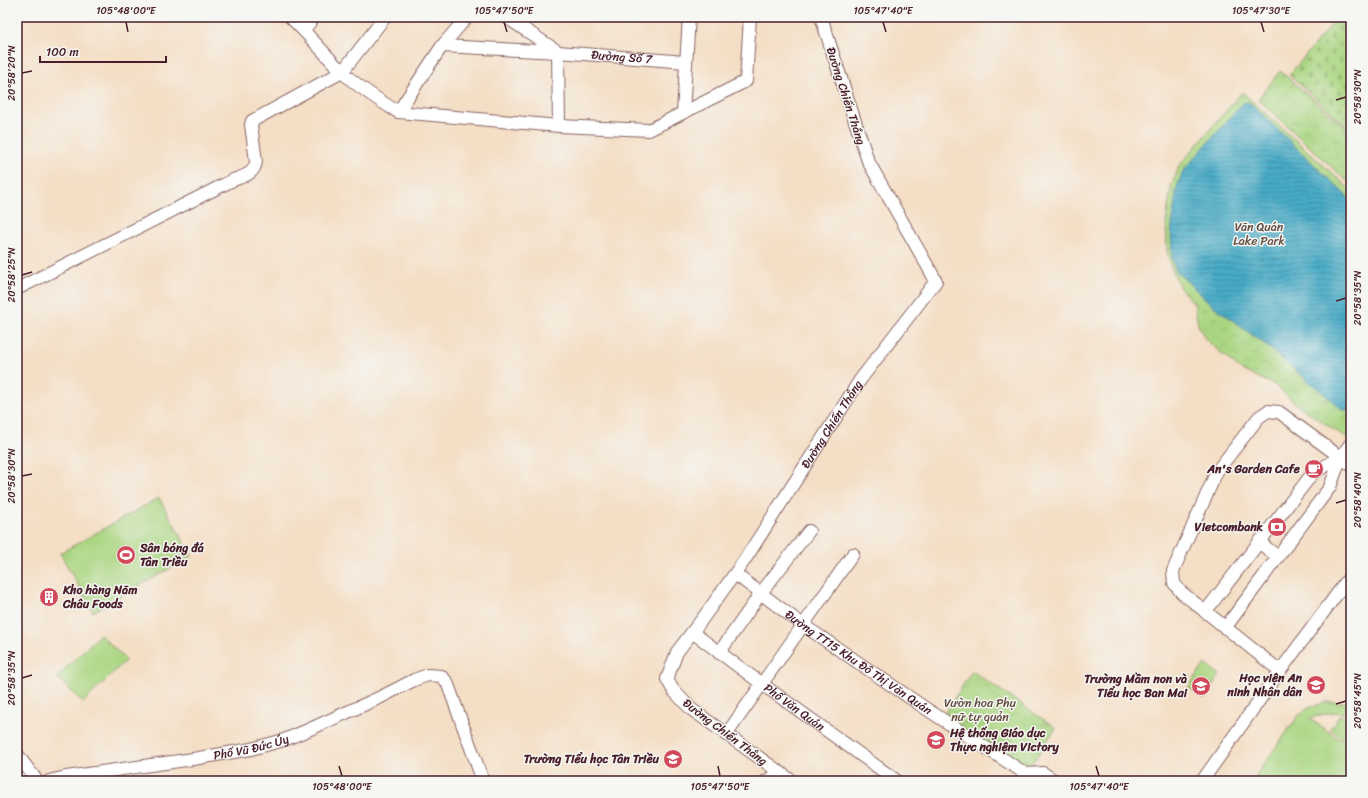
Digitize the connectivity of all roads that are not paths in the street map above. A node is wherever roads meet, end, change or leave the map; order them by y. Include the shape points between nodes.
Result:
1 (290, 17) edge
2 (314, 17) edge
3 (385, 17) edge
4 (467, 17) edge
5 (506, 17) edge
6 (689, 17) edge
7 (750, 17) edge
8 (821, 17) edge
9 (304, 30) junction
10 (442, 46) junction
11 (558, 52) junction
12 (686, 62) junction
13 (342, 72) junction
14 (398, 112) junction
15 (683, 112) junction
16 (559, 126) junction
17 (17, 289) edge
18 (1351, 443) edge
19 (1341, 457) junction
20 (1351, 465) edge
21 (809, 531) dead end
22 (1259, 542) junction
23 (853, 554) dead end
24 (1278, 557) junction
25 (735, 574) junction
26 (1351, 575) edge
27 (761, 593) junction
28 (1204, 612) junction
29 (803, 625) junction
30 (1225, 628) junction
31 (692, 632) junction
32 (719, 653) junction
33 (1280, 671) junction
34 (762, 684) junction
35 (726, 735) junction
36 (17, 754) edge
37 (781, 773) junction
38 (1028, 777) edge
39 (37, 781) edge
40 (49, 781) edge
41 (483, 781) edge
42 (766, 781) edge
43 (792, 781) edge
44 (897, 781) edge
45 (1055, 781) edge
46 (1202, 781) edge

1 - 9 street
2 - 9 street
3 - 13 street
4 - 10 street
5 - 11 street
6 - 12 street
7 - 15 street via 746,80
8 - 25 street, Đường Chiến Thắng via 868,161 936,281 860,380
9 - 13 street
10 - 11 street, Đường Số 7
10 - 14 street
11 - 12 street, Đường Số 7
11 - 16 street
12 - 15 street
13 - 14 street
13 - 17 street via 252,121 256,167 250,173
14 - 16 street
15 - 16 street via 649,130
18 - 19 street
19 - 20 street
19 - 22 street via 1313,473
19 - 24 street via 1330,487
19 - 28 street via 1279,412 1268,411 1259,417 1217,471 1173,571 1174,583
21 - 27 street
22 - 24 street
22 - 28 street
23 - 29 street
24 - 30 street
25 - 27 street, Đường TT15 Khu Đô Thị Văn Quán
25 - 31 street, Đường Chiến Thắng
26 - 33 street
27 - 29 street, Đường TT15 Khu Đô Thị Văn Quán
27 - 32 street
28 - 30 street
29 - 34 street
29 - 38 street, Đường TT15 Khu Đô Thị Văn Quán
30 - 33 street
31 - 32 street, Phố Văn Quán
31 - 35 street, Đường Chiến Thắng via 677,652 667,679 681,700
32 - 34 street, Phố Văn Quán
33 - 46 street
34 - 35 street
34 - 44 street, Phố Văn Quán
35 - 37 street, Đường Chiến Thắng
36 - 39 street
37 - 42 street
37 - 43 street, Đường Chiến Thắng
38 - 45 street via 1043,773
40 - 41 street, Phố Vũ Đức Úy via 193,759 284,740 428,674 441,676 447,682

